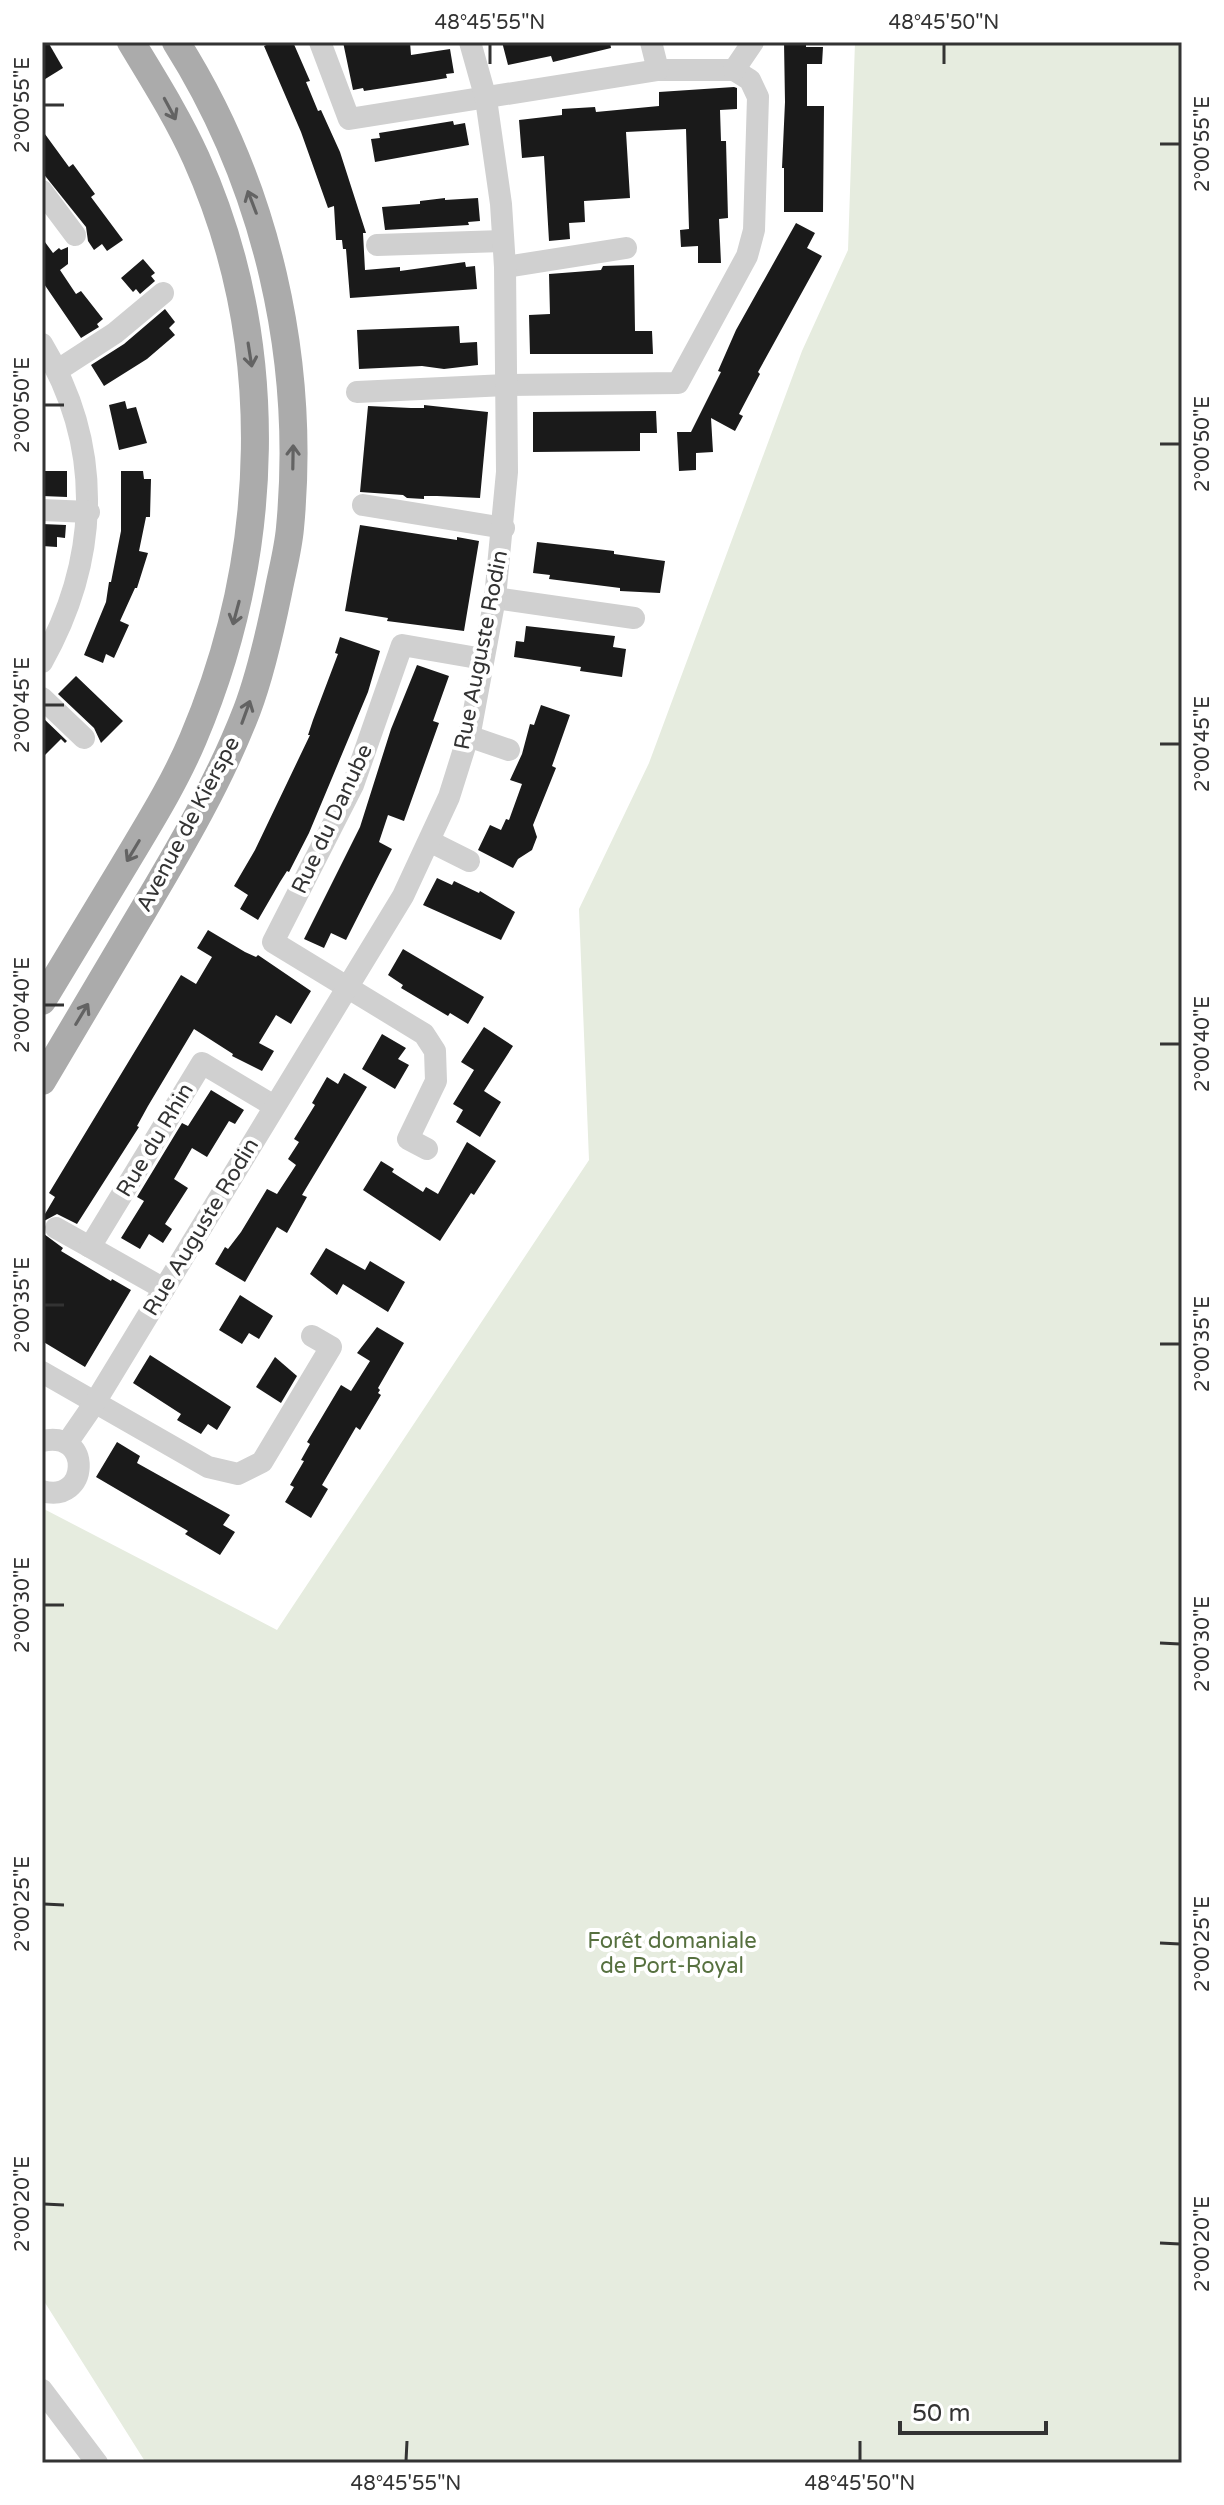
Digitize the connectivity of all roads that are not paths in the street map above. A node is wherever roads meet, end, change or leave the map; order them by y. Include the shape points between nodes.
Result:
1 (131, 42) edge
2 (176, 42) edge
3 (320, 42) edge
4 (470, 42) edge
5 (651, 42) edge
6 (753, 42) edge
7 (658, 70) junction
8 (734, 70) junction
9 (486, 99) junction
10 (45, 203) edge
11 (75, 235) dead end
12 (503, 241) junction
13 (377, 245) dead end
14 (626, 248) dead end
15 (505, 267) junction
16 (163, 293) dead end
17 (42, 344) edge
18 (58, 370) junction
19 (506, 385) junction
20 (357, 392) dead end
21 (363, 505) dead end
22 (42, 510) edge
23 (89, 512) junction
24 (504, 528) junction
25 (495, 598) junction
26 (634, 618) dead end
27 (483, 659) junction
28 (42, 662) edge
29 (42, 698) edge
30 (468, 736) junction
31 (84, 738) dead end
32 (509, 750) dead end
33 (429, 841) junction
34 (469, 861) dead end
35 (348, 985) junction
36 (42, 1001) edge
37 (42, 1081) edge
38 (274, 1106) junction
39 (427, 1149) dead end
40 (56, 1228) dead end
41 (90, 1247) junction
42 (164, 1289) junction
43 (312, 1336) dead end
44 (42, 1372) edge
45 (94, 1404) junction
46 (42, 1441) edge
47 (67, 1443) junction
48 (42, 1491) edge
49 (42, 2390) edge
50 (97, 2463) edge

1 -> 36 main road, Avenue de Kierspe via 196,158 239,288 252,366 253,517 241,594 220,671 192,742 160,807
37 -> 2 main road, Avenue de Kierspe via 222,770 268,639 290,530 291,380 262,227 229,142
3 - 9 street via 349,119
4 - 9 street, Rue Auguste Rodin
5 - 7 street
6 - 8 street
7 - 8 street
7 - 9 street
8 - 19 street via 750,80 758,97 754,230 747,256 678,383
9 - 12 street, Rue Auguste Rodin
10 - 11 street
12 - 13 street
12 - 15 street, Rue Auguste Rodin
14 - 15 street
15 - 19 street, Rue Auguste Rodin
16 - 18 street
17 - 18 street
18 - 23 street via 79,430
19 - 20 street
19 - 24 street, Rue Auguste Rodin
21 - 24 street
22 - 23 street
23 - 28 street via 83,560 61,629
24 - 25 street, Rue Auguste Rodin
25 - 26 street
25 - 27 street, Rue Auguste Rodin
27 - 30 street, Rue Auguste Rodin
27 - 35 street, Rue du Danube via 402,645 353,785 273,942
29 - 31 street
30 - 32 street
30 - 33 street, Rue Auguste Rodin
33 - 34 street
33 - 35 street, Rue Auguste Rodin via 403,896
35 - 38 street, Rue Auguste Rodin
35 - 39 street via 424,1034 435,1051 436,1081 408,1139
38 - 41 street, Rue du Rhin via 202,1063
38 - 42 street, Rue Auguste Rodin
40 - 41 street
41 - 42 street
42 - 45 street, Rue Auguste Rodin
43 - 45 street via 331,1347 262,1462 238,1474 208,1467
44 - 45 street
45 - 47 street, Rue Auguste Rodin
46 - 47 street
47 - 48 street via 78,1458 77,1477 65,1491
49 - 50 street

